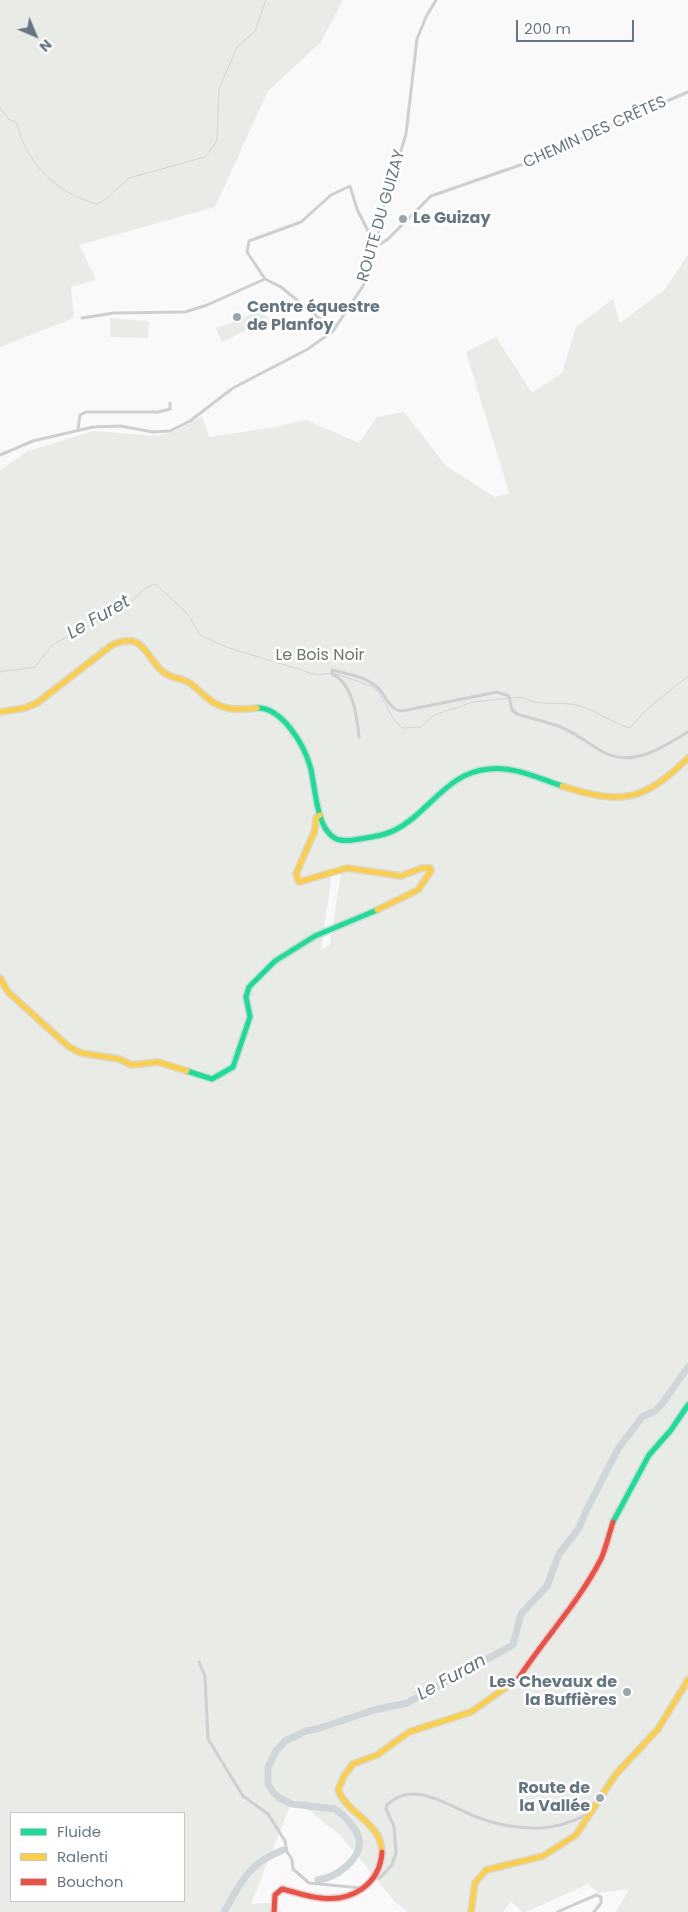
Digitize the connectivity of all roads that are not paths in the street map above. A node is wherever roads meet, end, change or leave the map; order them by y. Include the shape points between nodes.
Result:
1 (436, 0) edge
2 (688, 92) edge
3 (376, 247) junction
4 (265, 279) junction
5 (82, 318) dead end
6 (337, 326) junction
7 (170, 404) dead end
8 (78, 429) junction
9 (0, 455) edge
10 (0, 712) edge
11 (688, 732) edge
12 (359, 737) dead end
13 (688, 758) edge
14 (320, 815) junction
15 (0, 978) edge
16 (688, 1405) edge
17 (199, 1662) dead end
18 (688, 1680) edge
19 (594, 1811) junction
20 (374, 1878) junction
21 (369, 1886) junction
22 (274, 1912) edge
23 (471, 1912) edge
24 (557, 1912) edge
25 (594, 1912) edge

1 - 3 street, ROUTE DU GUIZAY via 417,39 409,115
2 - 3 street, CHEMIN DES CRÊTES via 593,133 555,154 431,196
3 - 4 street via 357,209 350,186 331,195 302,222 249,240 247,252
3 - 6 street, ROUTE DU GUIZAY via 363,286
4 - 5 street via 185,312 114,313
4 - 6 street via 281,287 320,318
6 - 8 street, ROUTE DU GUIZAY via 321,342 246,380 190,421 170,431 153,432 109,425
7 - 8 street via 170,409 158,412 86,412 80,415
8 - 9 street, ROUTE DU GUIZAY via 32,441
10 - 14 street via 25,708 37,702 112,645 122,640 135,641 166,673 186,681 218,706 235,711 268,709 275,713 294,736 310,765
11 - 12 street via 658,749 631,758 605,753 564,728 517,714 512,710 510,698 497,692 405,711 390,706 372,683 356,675 332,672 346,687 357,718
13 - 14 street via 663,783 629,798 596,798 510,770 488,769 460,778 403,824 386,833 345,841 335,838 324,827
14 - 15 street via 316,818 315,830 296,874 298,882 346,868 394,876 404,876 426,867 432,871 418,890 409,896 315,936 275,961 249,987 246,997 250,1017 233,1066 212,1079 158,1062 132,1065 119,1059 81,1053 69,1047 8,992
16 - 20 street via 649,1455 614,1520 594,1570 518,1679 471,1712 409,1732 377,1755 354,1764 344,1776 338,1790 341,1799 370,1823 382,1845 380,1868
17 - 21 street via 205,1676 208,1739 244,1796 268,1814 285,1841 293,1868 309,1883 355,1889
18 - 19 street via 658,1729 616,1774
19 - 20 street via 573,1821 527,1828 482,1819 425,1795 405,1794 387,1805 394,1826 396,1853 392,1865 380,1878
19 - 23 street via 576,1835 553,1851 486,1870 475,1883
20 - 21 street
21 - 22 street via 362,1891 332,1898 282,1889 275,1895
24 - 25 street via 596,1895 601,1897 602,1903

